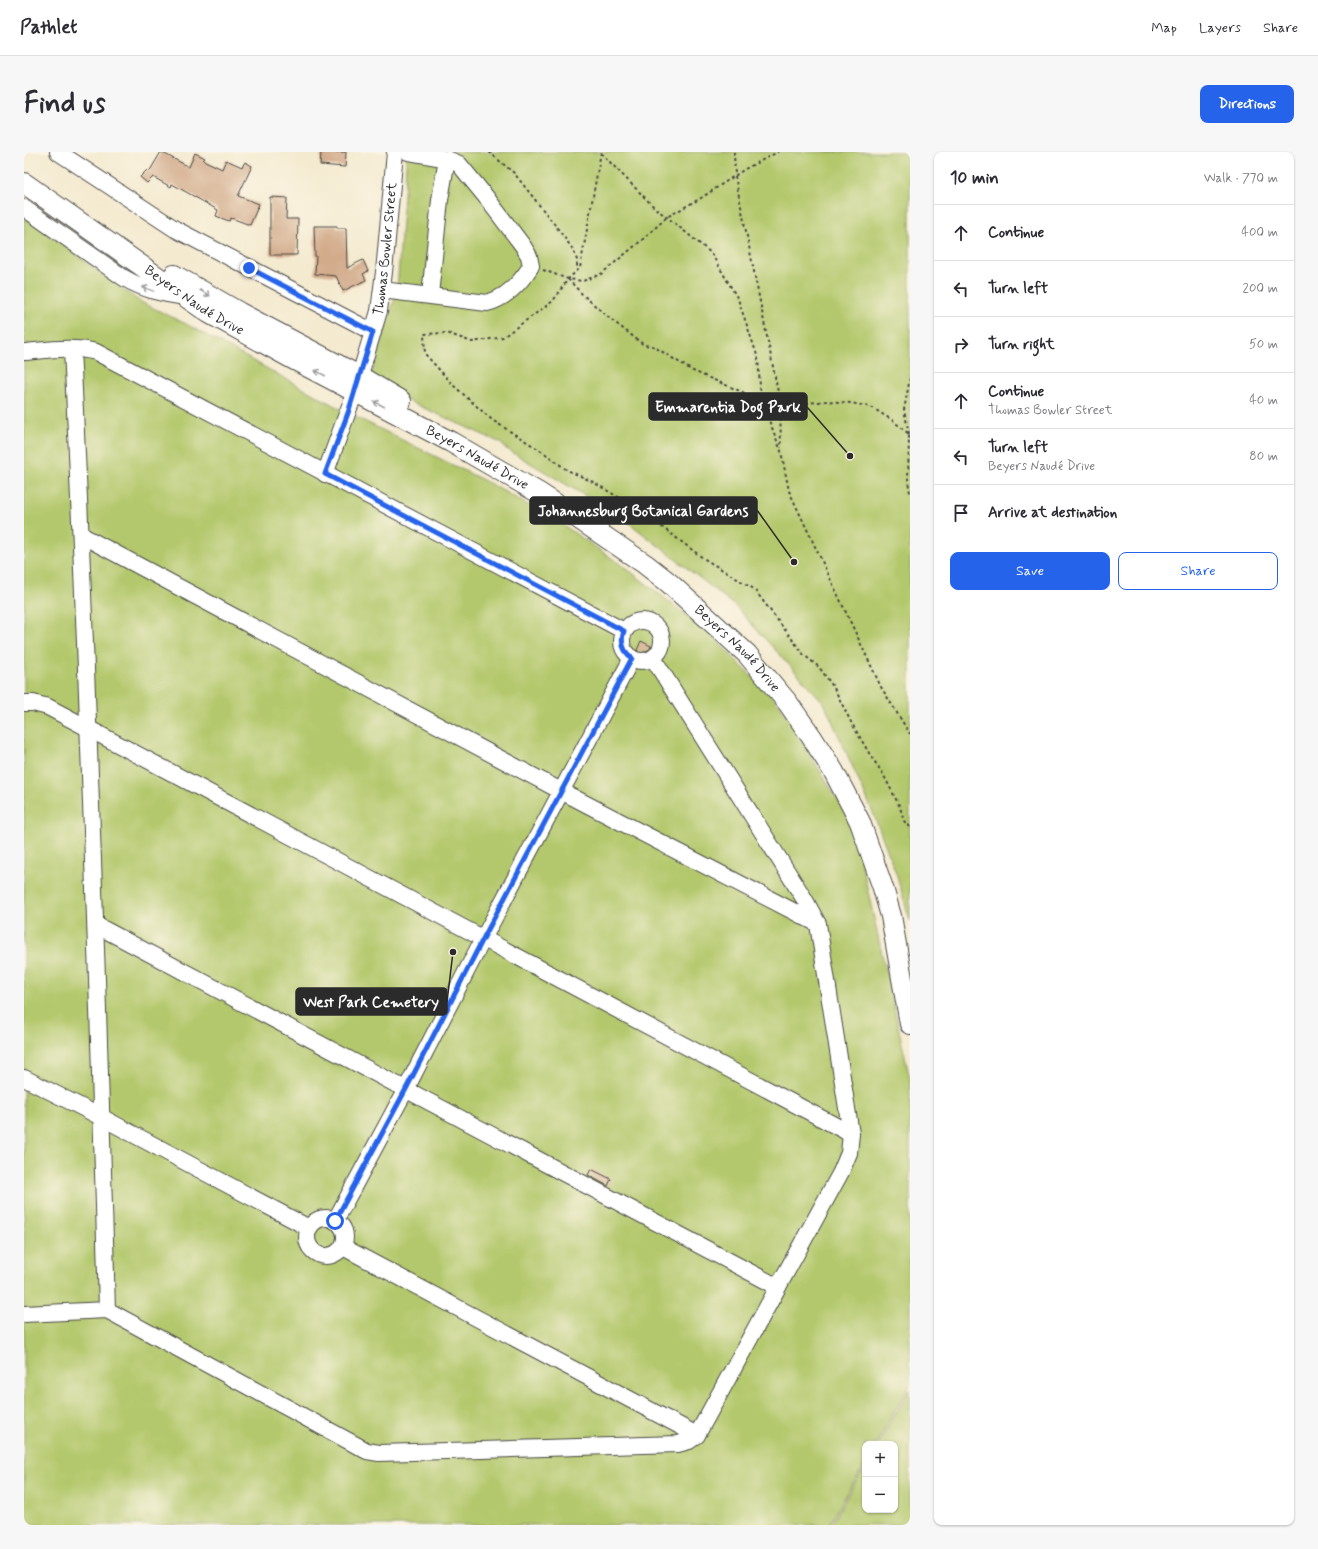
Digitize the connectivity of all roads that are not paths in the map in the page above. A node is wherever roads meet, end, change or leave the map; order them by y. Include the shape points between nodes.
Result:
1 (58, 152) edge
2 (395, 152) edge
3 (408, 152) edge
4 (447, 159) junction
5 (24, 169) edge
6 (24, 183) edge
7 (24, 208) edge
8 (382, 290) junction
9 (430, 295) junction
10 (186, 297) junction
11 (373, 332) junction
12 (72, 349) junction
13 (24, 352) edge
14 (357, 384) junction
15 (325, 474) junction
16 (81, 535) junction
17 (624, 631) junction
18 (632, 658) junction
19 (652, 658) junction
20 (24, 703) edge
21 (88, 729) junction
22 (561, 791) junction
23 (818, 924) junction
24 (96, 925) junction
25 (484, 937) junction
26 (910, 956) edge
27 (910, 1024) edge
28 (24, 1078) edge
29 (406, 1089) junction
30 (101, 1117) junction
31 (851, 1134) junction
32 (335, 1221) junction
33 (309, 1228) junction
34 (343, 1247) junction
35 (778, 1287) junction
36 (107, 1310) junction
37 (24, 1314) edge
38 (697, 1435) junction

1 - 11 street via 175,229
2 - 8 street, Thomas Bowler Street
3 - 4 street
4 - 9 street
4 - 9 street via 458,164 469,175 503,218 524,246 531,266 522,280 493,301 480,303
5 -> 14 main road, Beyers Naudé Drive via 163,269
6 - 10 main road, Beyers Naudé Drive
10 -> 7 street via 148,290 129,280
8 - 9 street
8 - 11 street, Thomas Bowler Street
14 -> 10 main road, Beyers Naudé Drive via 224,321
11 - 14 street, Thomas Bowler Street
12 - 13 street
12 - 15 street via 96,352
12 - 16 street
14 - 15 street, Thomas Bowler Street
14 - 26 main road, Beyers Naudé Drive via 389,394 456,430 521,468 620,533 700,596 754,648 797,697 851,780 885,856
27 -> 14 main road, Beyers Naudé Drive via 891,916 860,822 834,772 766,675 686,596 616,543 493,466 413,422
15 - 17 street
16 - 21 street
16 - 22 street
17 - 18 street via 623,646
17 - 19 street via 632,624 642,621 656,626 661,635 662,645
18 - 19 street
18 - 22 street
19 - 23 street
20 - 21 street via 48,707
21 - 24 street
21 - 25 street
22 - 23 street
22 - 25 street
23 - 31 street
24 - 29 street
24 - 30 street
25 - 29 street
25 - 31 street
28 - 30 street
29 - 32 street
29 - 35 street
30 - 33 street
30 - 36 street
31 - 35 street via 849,1153 841,1172
32 - 33 street via 320,1219
32 - 34 street via 344,1232
33 - 34 street via 307,1243 316,1254 331,1256
34 - 38 street
35 - 38 street
36 - 37 street
36 - 38 street via 367,1451 379,1453 678,1444

